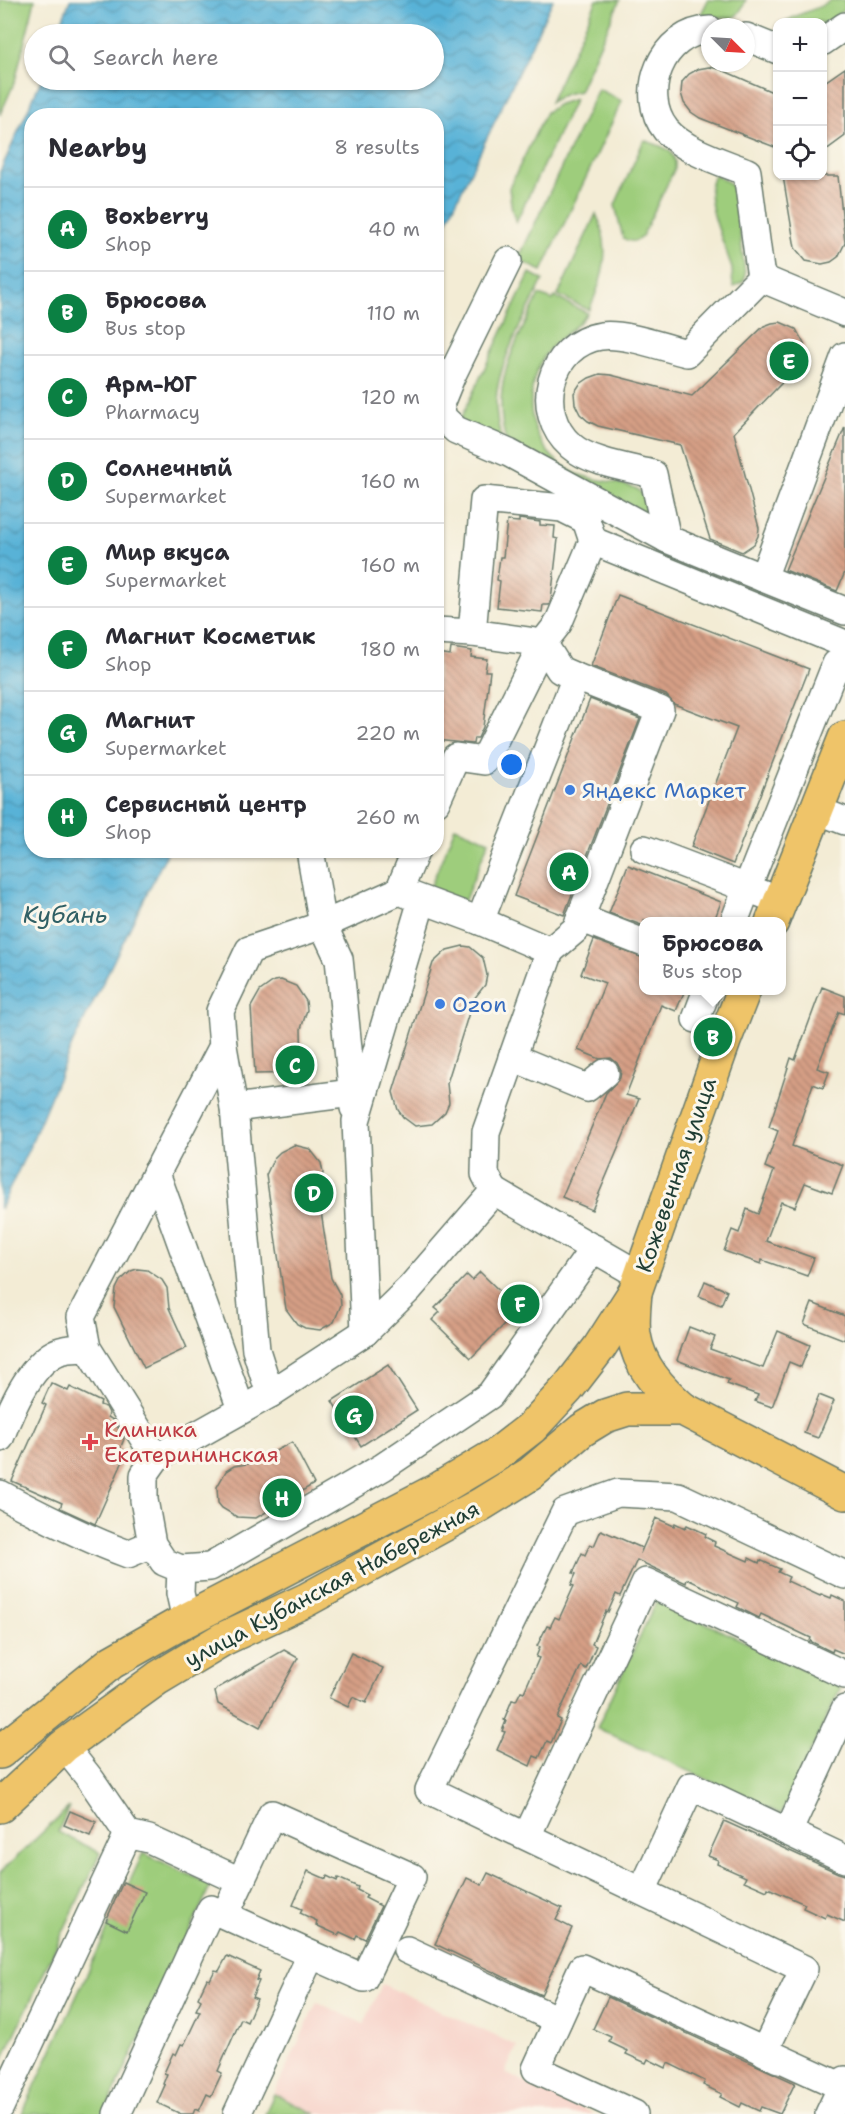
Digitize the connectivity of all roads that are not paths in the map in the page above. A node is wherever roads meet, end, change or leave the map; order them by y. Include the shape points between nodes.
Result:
1 (845, 26) edge
2 (701, 32) edge
3 (827, 39) edge
4 (755, 41) edge
5 (773, 48) edge
6 (508, 261) dead end
7 (761, 278) junction
8 (845, 313) edge
9 (845, 356) edge
10 (444, 394) edge
11 (444, 418) edge
12 (667, 539) junction
13 (592, 541) junction
14 (763, 578) junction
15 (845, 611) edge
16 (444, 632) edge
17 (472, 633) junction
18 (543, 643) junction
19 (845, 644) edge
20 (845, 667) edge
21 (576, 677) junction
22 (845, 738) edge
23 (446, 756) edge
24 (831, 815) edge
25 (644, 849) dead end
26 (310, 858) edge
27 (415, 858) edge
28 (747, 888) junction
29 (410, 896) junction
30 (776, 911) edge
31 (736, 917) edge
32 (580, 918) junction
33 (480, 921) junction
34 (323, 925) junction
35 (639, 941) edge
36 (550, 951) junction
37 (705, 995) edge
38 (742, 995) edge
39 (696, 1019) dead end
40 (223, 1046) junction
41 (512, 1057) junction
42 (605, 1073) dead end
43 (352, 1093) junction
44 (234, 1108) junction
45 (356, 1121) junction
46 (156, 1173) junction
47 (494, 1191) junction
48 (594, 1248) junction
49 (638, 1284) junction
50 (365, 1332) junction
51 (87, 1348) junction
52 (270, 1394) junction
53 (241, 1409) junction
54 (683, 1409) junction
55 (0, 1438) edge
56 (156, 1458) junction
57 (845, 1493) edge
58 (0, 1494) edge
59 (152, 1544) junction
60 (181, 1569) junction
61 (845, 1575) edge
62 (186, 1620) junction
63 (845, 1675) edge
64 (845, 1709) edge
65 (64, 1746) junction
66 (0, 1752) edge
67 (0, 1806) edge
68 (788, 1832) junction
69 (128, 1834) junction
70 (526, 1836) junction
71 (845, 1859) edge
72 (240, 1881) junction
73 (642, 1892) junction
74 (225, 1916) junction
75 (407, 1950) dead end
76 (310, 1955) junction
77 (558, 2020) junction
78 (778, 2058) junction
79 (844, 2085) edge
80 (0, 2107) edge
81 (117, 2114) edge
82 (237, 2114) edge
83 (634, 2114) edge
84 (829, 2114) edge

1 - 3 street
2 - 7 street via 686,36 669,49 657,68 653,88 655,110 665,129 681,144 747,172
4 - 5 street
6 - 10 street
7 - 8 street
7 - 12 street via 687,353 622,337 601,336 565,355 554,372 548,392 549,412 558,431 571,447 589,456 653,474
9 - 14 street
11 - 12 street via 456,430 509,453
12 - 14 street
13 - 17 street via 586,520 562,508 484,500
13 - 18 street via 558,624
13 - 19 street
14 - 15 street
16 - 17 street
17 - 18 street
18 - 21 street via 560,670
18 - 23 street via 484,761
20 - 28 street via 837,664
21 - 32 street via 660,710
21 - 33 street
22 - 24 main road
24 - 30 main road
25 - 28 street
26 - 34 street
27 - 29 street
28 - 30 street
28 - 31 street
29 - 33 street
29 - 34 street
29 - 45 street
32 - 35 street
32 - 36 street via 576,929
33 - 36 street
34 - 40 street via 249,950 220,1011
34 - 43 street via 339,959
36 - 41 street
37 - 39 street
38 - 49 main road, Кожевенная улица
40 - 44 street
40 - 46 street
41 - 42 street via 587,1088
41 - 47 street via 486,1132 485,1174
43 - 44 street
43 - 45 street
44 - 52 street via 256,1350
45 - 50 street
46 - 51 street via 81,1317
46 - 53 street
47 - 48 street
47 - 50 street via 410,1288
48 - 49 street
48 - 60 street via 490,1395 382,1467 210,1567
49 - 54 main road via 634,1336 653,1381
49 - 62 main road, улица Кубанская Набережная via 599,1348 568,1388 531,1428 496,1455 439,1489
50 - 52 street
51 - 55 street via 61,1350 35,1368 8,1415
51 - 56 street
52 - 53 street
53 - 56 street
54 - 57 main road
54 - 65 main road, улица Кубанская Набережная via 627,1409 604,1416 530,1474 480,1505 306,1600 223,1639 158,1678
56 - 59 street via 144,1475
58 - 59 street via 128,1554
59 - 60 street via 164,1562
60 - 62 street via 180,1593
61 - 70 street via 678,1497 618,1493 565,1512 429,1790
62 - 66 main road, улица Кубанская Набережная via 112,1662
63 - 70 street via 646,1582
64 - 68 street
65 - 67 main road, улица Кубанская Набережная
65 - 69 street
68 - 71 street
68 - 73 street via 692,1786
69 - 72 street via 149,1839
69 - 80 street
70 - 73 street
72 - 74 street
72 - 76 street via 272,1814 412,1876 364,1978
73 - 78 street via 804,1969 764,2052
74 - 76 street
74 - 81 street via 211,1909
75 - 77 street
76 - 82 street
77 - 78 street via 582,1968
77 - 83 street via 536,2069
78 - 79 street
79 - 84 street

